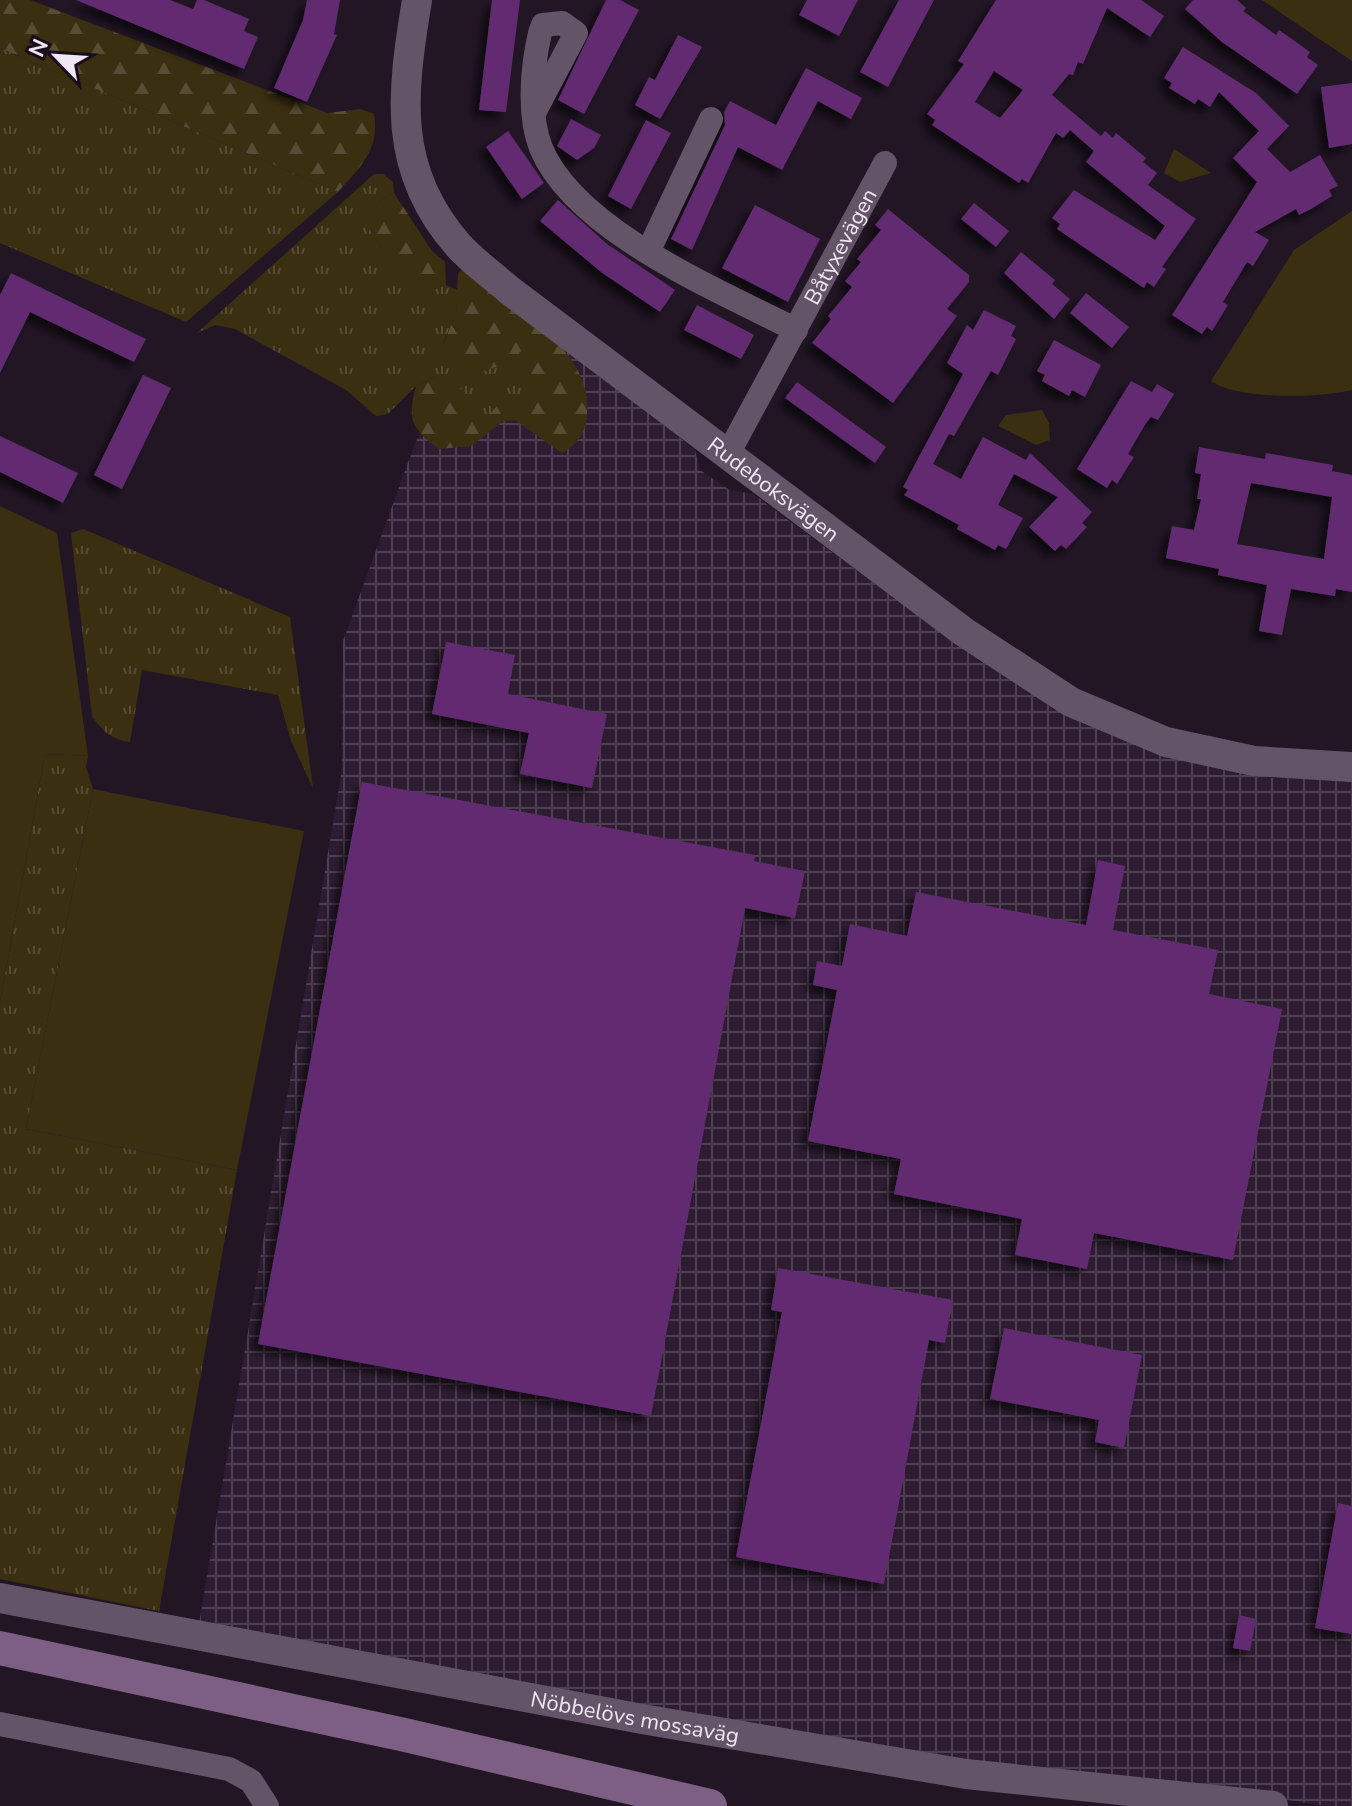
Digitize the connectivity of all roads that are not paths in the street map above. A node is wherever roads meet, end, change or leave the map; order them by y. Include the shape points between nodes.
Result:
1 (417, 0) edge
2 (534, 113) dead end
3 (711, 119) dead end
4 (885, 163) dead end
5 (648, 252) junction
6 (796, 330) junction
7 (728, 454) junction
8 (1352, 767) edge
9 (0, 1598) edge
10 (0, 1648) edge
11 (0, 1668) edge
12 (0, 1724) edge
13 (267, 1806) edge
14 (629, 1806) edge
15 (710, 1806) edge
16 (1273, 1806) edge

1 - 7 street, Rudeboksvägen via 404,93 406,131 417,179 442,225 509,290
2 - 5 street, Båtyxevägen via 540,146 558,177 606,223
3 - 5 street
4 - 6 street, Båtyxevägen
5 - 6 street, Båtyxevägen
6 - 7 street, Båtyxevägen
7 - 8 street, Rudeboksvägen via 964,632 1071,702 1166,742 1254,761
9 - 16 street, Nöbbelövs mossaväg via 627,1717 966,1774
10 - 15 main road
11 - 14 main road
12 - 13 street via 229,1769 251,1781

